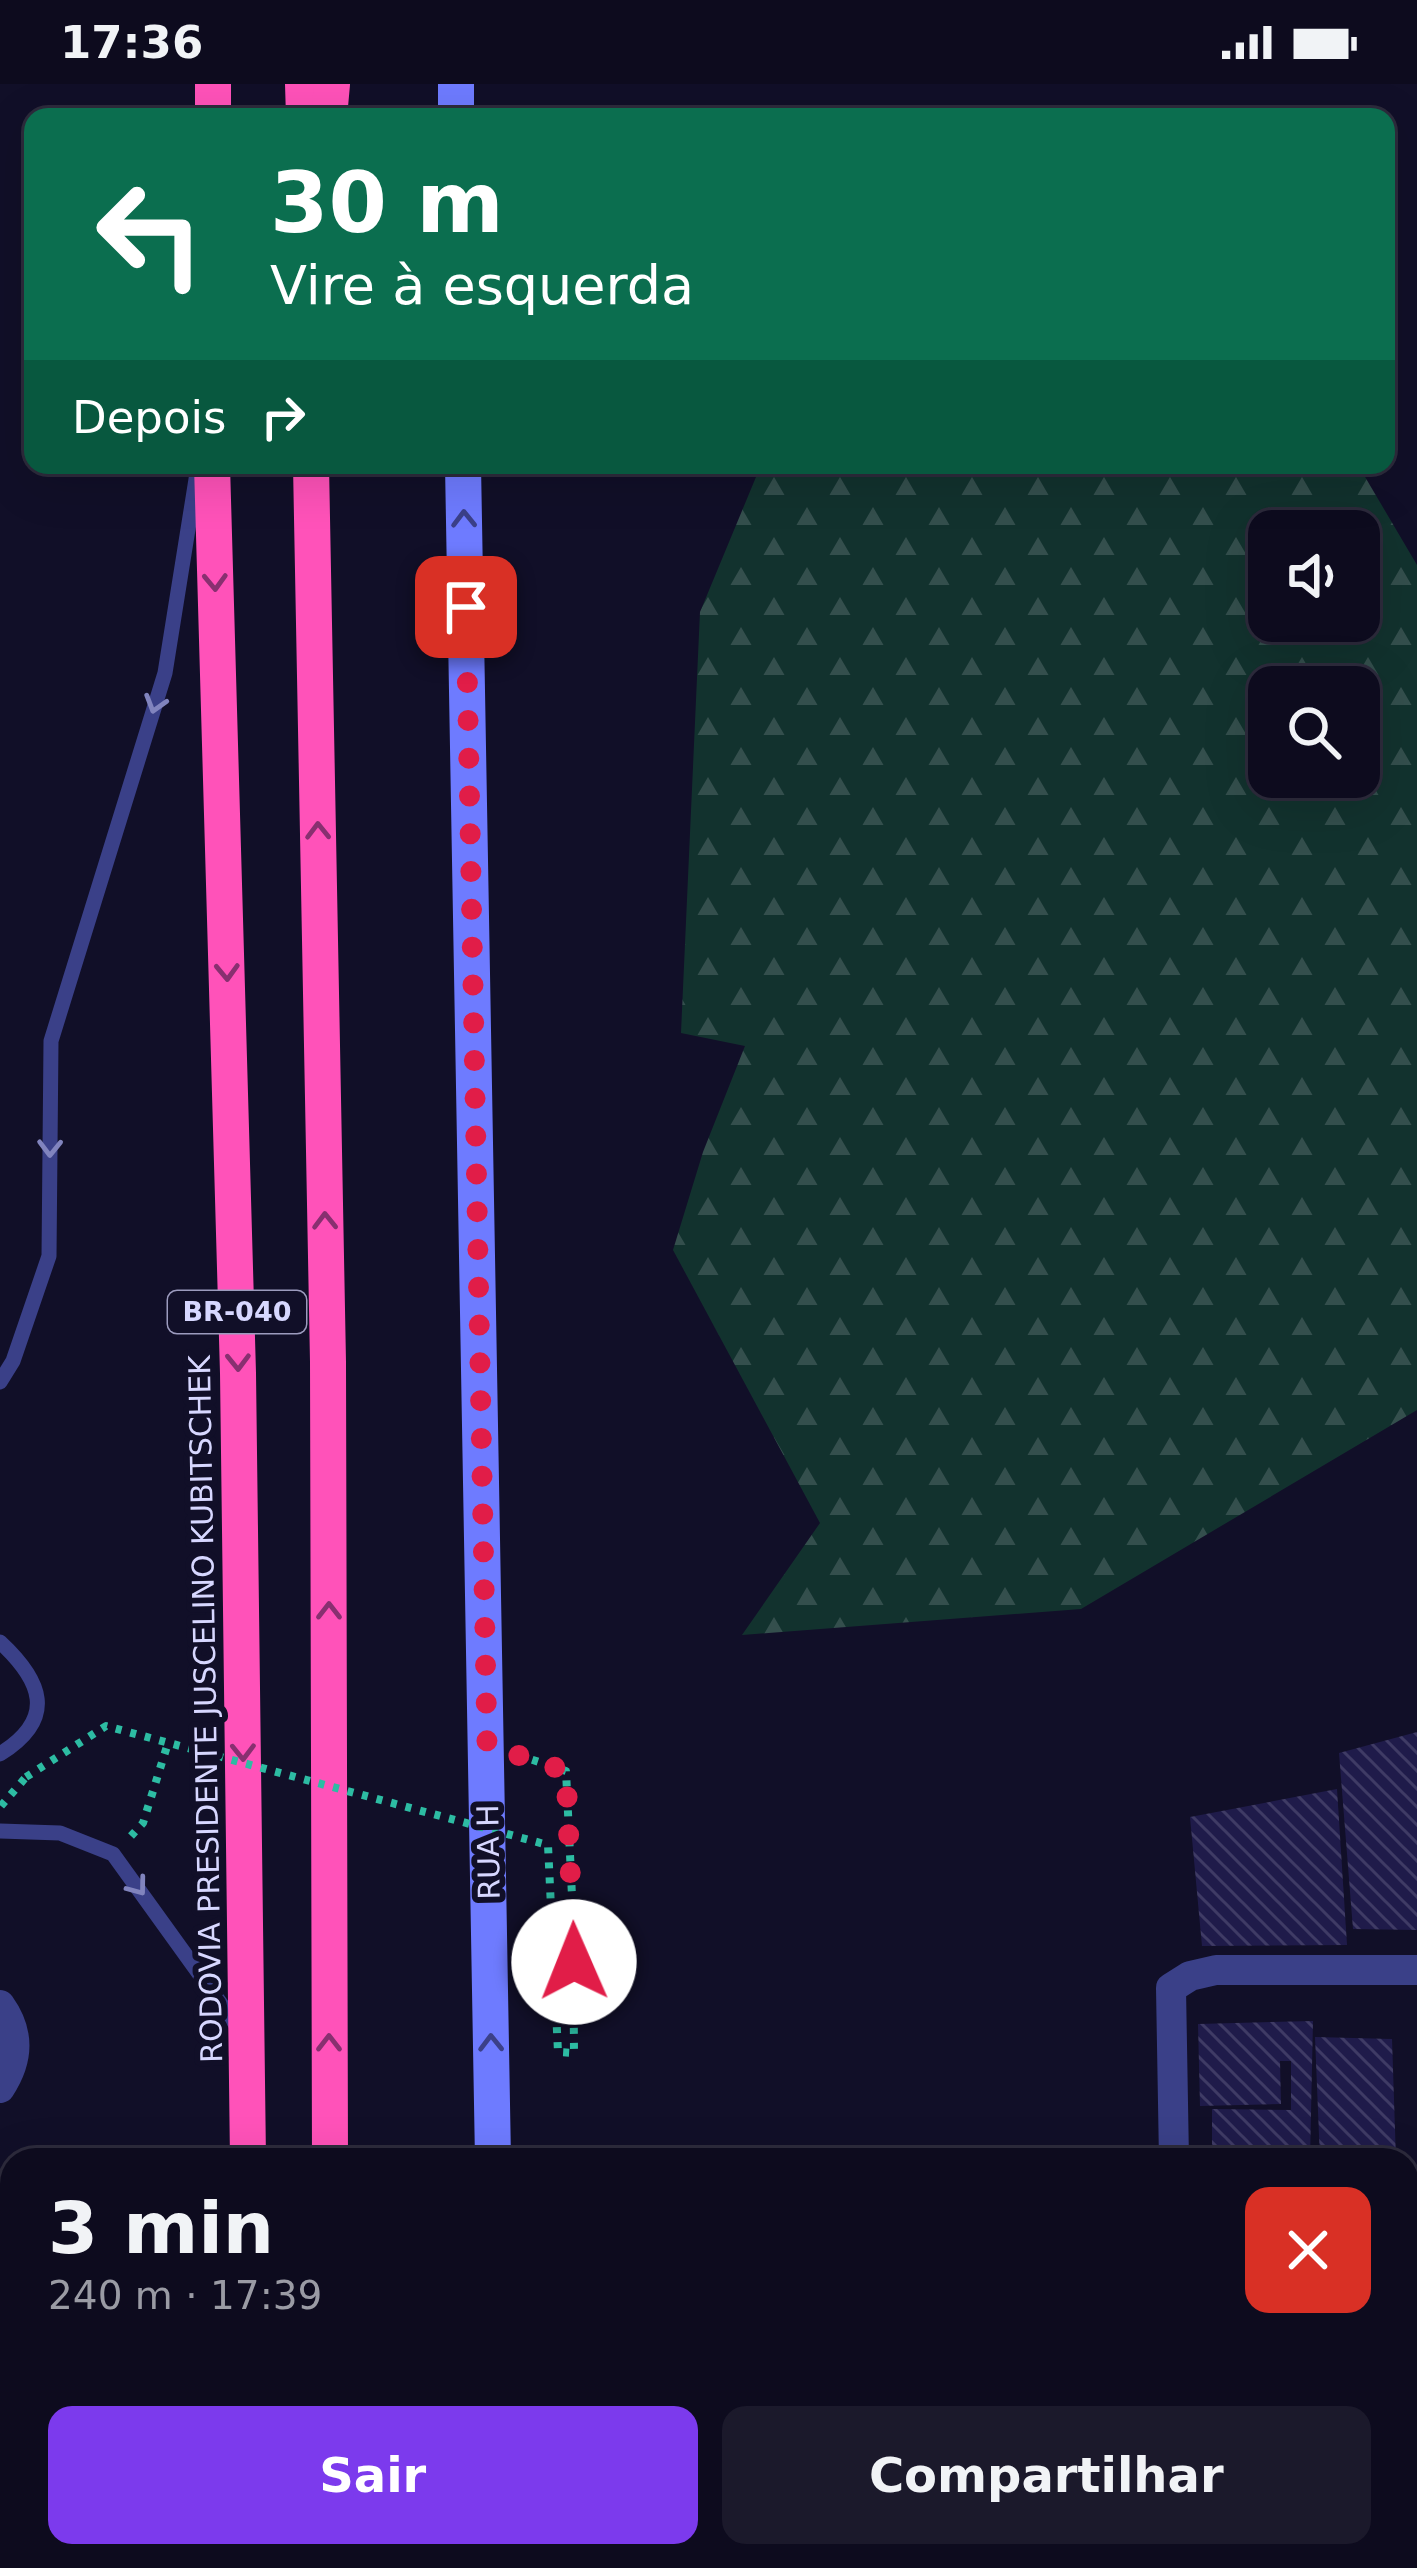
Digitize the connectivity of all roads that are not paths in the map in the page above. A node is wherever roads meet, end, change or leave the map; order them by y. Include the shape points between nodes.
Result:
1 (197, 474) edge
2 (212, 474) edge
3 (311, 474) edge
4 (463, 474) edge
5 (0, 1382) edge
6 (0, 1642) edge
7 (0, 1754) edge
8 (0, 1831) edge
9 (1417, 1970) edge
10 (0, 2005) edge
11 (246, 2040) junction
12 (0, 2088) edge
13 (248, 2148) edge
14 (329, 2148) edge
15 (493, 2148) edge
16 (1174, 2148) edge

1 -> 5 lane via 165,673 51,1041 49,1256
2 -> 11 highway, RODOVIA PRESIDENTE JUSCELINO KUBITSCHEK / BR-040 via 238,1373
14 -> 3 highway, BR-040 via 328,1386
15 -> 4 main road, RUA H
6 - 7 lane via 37,1684 37,1707
8 -> 11 lane via 60,1833 113,1854
9 - 16 street via 1216,1970 1171,1988
10 - 12 street via 17,2047
11 - 13 highway, RODOVIA PRESIDENTE JUSCELINO KUBITSCHEK / BR-040

